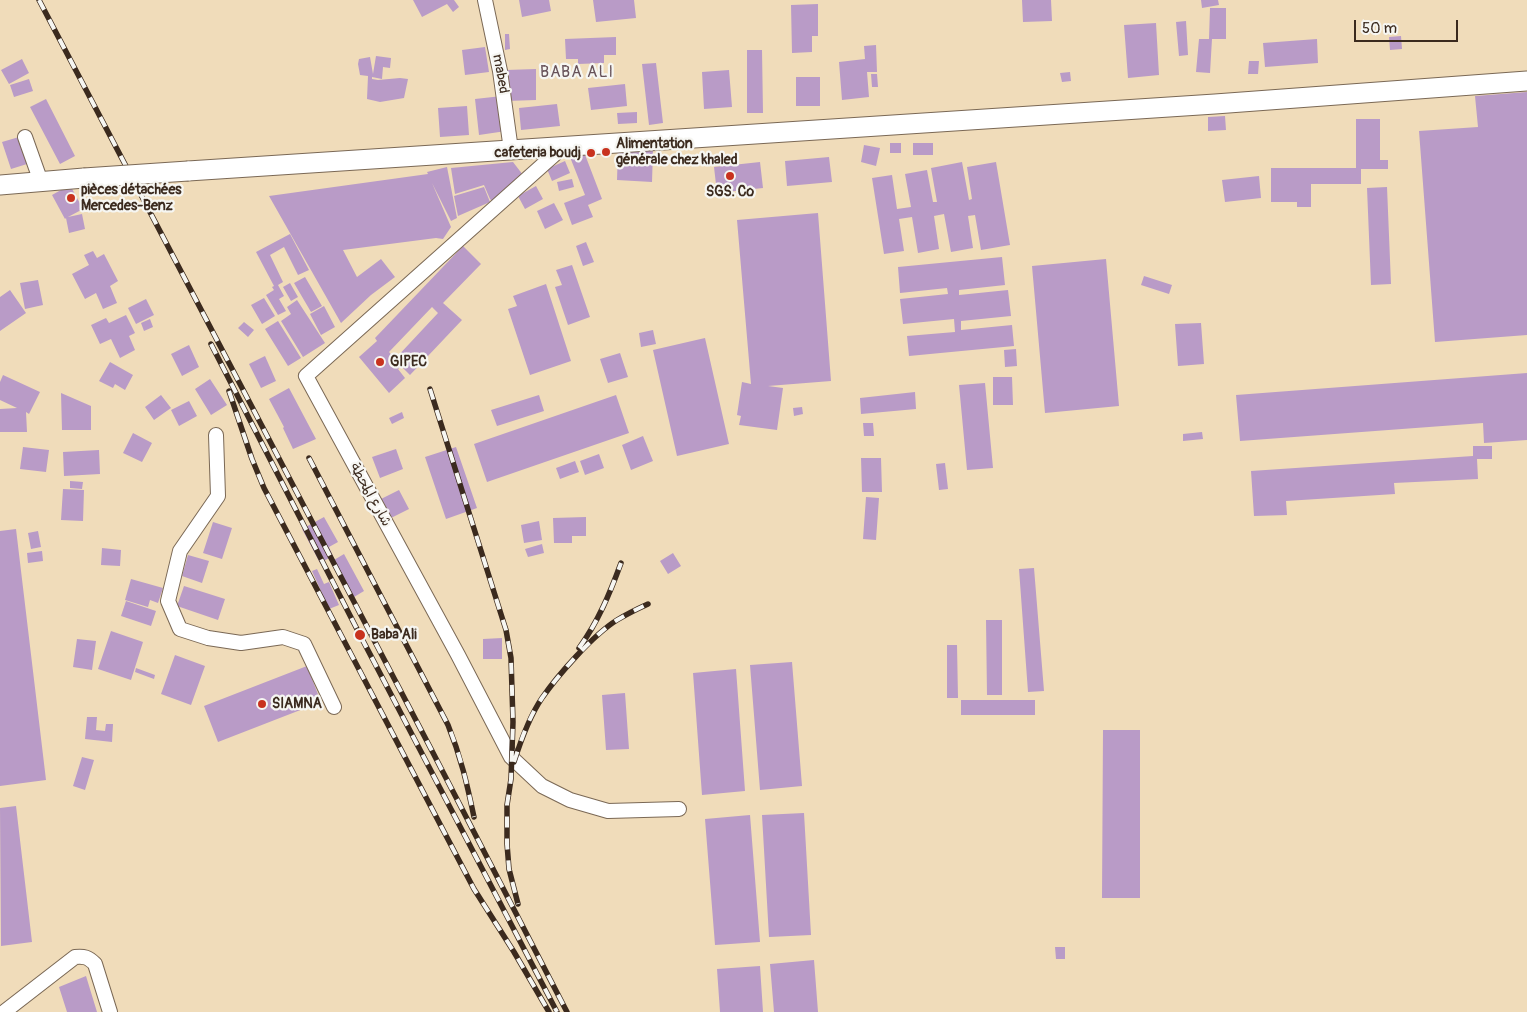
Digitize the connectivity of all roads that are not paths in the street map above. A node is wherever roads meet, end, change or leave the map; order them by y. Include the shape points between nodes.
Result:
1 (485, 0) edge
2 (1527, 81) edge
3 (25, 137) dead end
4 (564, 146) junction
5 (511, 150) junction
6 (41, 182) junction
7 (0, 185) edge
8 (216, 435) dead end
9 (334, 707) dead end
10 (679, 809) dead end
11 (4, 1012) edge
12 (110, 1012) edge

1 - 5 street, mabed via 500,71
2 - 4 main road via 1224,104
3 - 6 street
4 - 5 main road
4 - 10 street, شارع المحطة via 306,376 511,757 542,786 570,800 608,811
5 - 6 main road, bridge
6 - 7 main road
8 - 9 street via 218,496 180,550 168,601 180,629 208,638 241,643 282,637 304,644
11 - 12 street via 75,957 82,956 95,964

